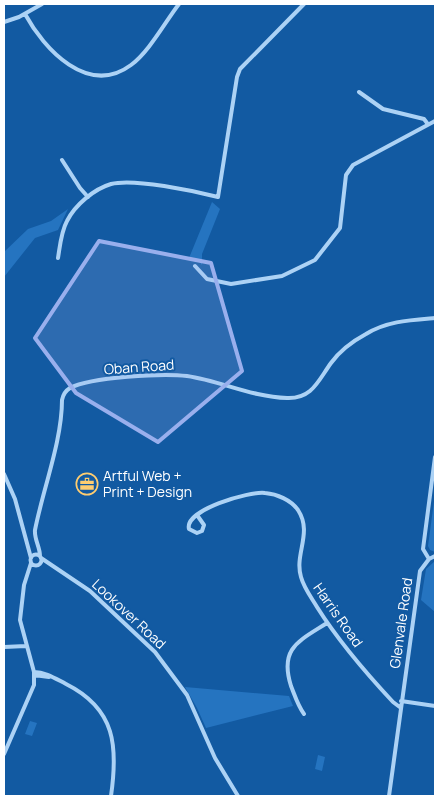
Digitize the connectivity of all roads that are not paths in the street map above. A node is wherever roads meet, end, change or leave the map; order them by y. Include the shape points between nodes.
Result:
1 (42, 4) edge
2 (179, 4) edge
3 (304, 4) edge
4 (25, 14) junction
5 (4, 22) edge
6 (359, 92) dead end
7 (435, 121) edge
8 (427, 124) junction
9 (62, 160) dead end
10 (88, 197) junction
11 (58, 258) dead end
12 (195, 266) dead end
13 (435, 318) edge
14 (435, 457) edge
15 (4, 474) edge
16 (197, 514) junction
17 (435, 556) edge
18 (36, 559) junction
19 (429, 559) junction
20 (327, 623) junction
21 (26, 646) junction
22 (4, 647) edge
23 (34, 673) junction
24 (401, 701) junction
25 (435, 706) edge
26 (400, 708) junction
27 (304, 714) dead end
28 (4, 754) edge
29 (111, 796) edge
30 (238, 796) edge
31 (388, 796) edge

1 - 4 street
2 - 4 street via 136,61 119,72 101,76 84,73 65,62 37,35
3 - 10 street via 240,69 218,197 124,182 105,187
4 - 5 street
6 - 8 street via 383,109 424,119
7 - 8 street
8 - 12 street via 353,165 346,175 340,228 315,260 282,276 231,284 207,278
9 - 10 street
10 - 11 street via 67,220
13 - 18 street, Oban Road via 387,324 366,333 332,362 314,389 306,395 288,398 252,394 221,383 164,375 71,387 62,400 35,532 40,548
14 - 19 street via 423,549
15 - 18 street via 15,499 28,552
16 - 16 street via 204,525 197,533 189,529 188,524
16 - 20 street, Harris Road via 258,493 277,495 288,501 303,520 305,540 300,562 303,585
17 - 19 street
18 - 21 street, Oban Road via 24,585 20,613
18 - 30 street, Lookover Road via 90,591 155,652 187,695 215,758
19 - 24 street, Glenvale Road via 420,571
20 - 26 street, Harris Road via 369,676
20 - 27 street via 296,644 287,661 289,679
21 - 22 street
21 - 23 street
23 - 28 street via 32,693
23 - 29 street via 43,672 86,696 106,720 115,749
24 - 25 street
24 - 26 street, Glenvale Road
26 - 31 street, Glenvale Road

